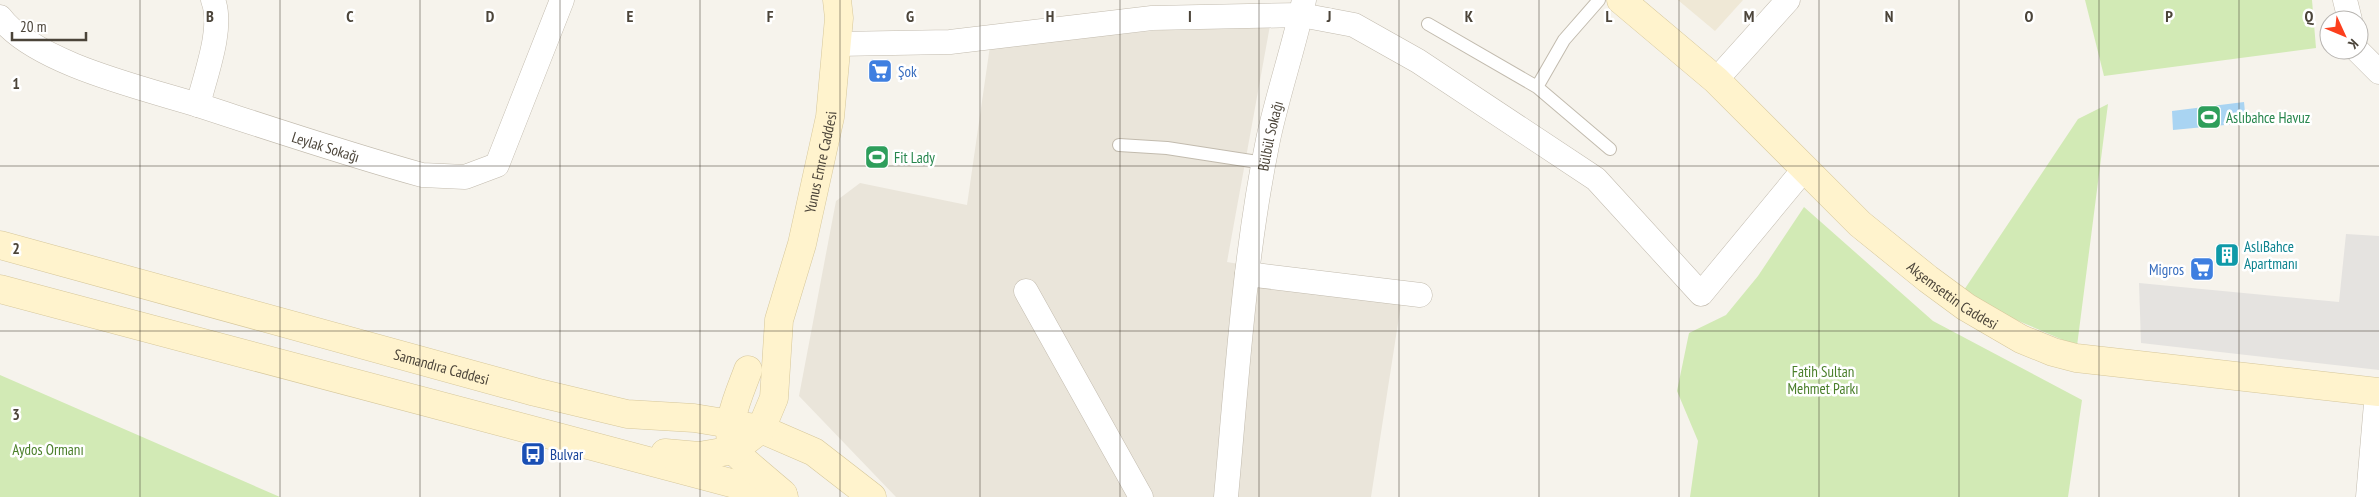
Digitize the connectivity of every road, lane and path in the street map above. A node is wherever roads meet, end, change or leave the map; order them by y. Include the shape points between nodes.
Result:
1 (213, 0) edge
2 (562, 0) edge
3 (838, 0) edge
4 (1599, 0) edge
5 (1621, 0) edge
6 (1788, 0) edge
7 (1303, 7) edge
8 (0, 17) edge
9 (1428, 24) dead end
10 (837, 44) junction
11 (2367, 60) edge
12 (2379, 72) edge
13 (1716, 80) junction
14 (1537, 87) junction
15 (198, 105) junction
16 (1119, 145) dead end
17 (1610, 149) dead end
18 (1264, 163) junction
19 (1805, 168) junction
20 (0, 245) edge
21 (1247, 274) junction
22 (0, 289) edge
23 (1026, 291) dead end
24 (1420, 294) dead end
25 (779, 320) junction
26 (748, 370) junction
27 (2378, 392) edge
28 (774, 398) junction
29 (694, 418) junction
30 (761, 429) junction
31 (732, 437) junction
32 (579, 443) junction
33 (814, 452) junction
34 (785, 497) edge
35 (872, 497) edge
36 (1141, 497) edge
37 (1226, 497) edge
38 (2368, 497) edge

1 - 15 street via 216,31
2 - 15 street, Leylak Sokağı via 497,165 465,176 422,175
3 - 10 main road, Yunus Emre Caddesi
4 - 14 lane via 1564,40
5 - 13 main road, Akşemsettin Caddesi
6 - 13 street
7 - 10 street via 1152,18 950,42
7 - 18 street, Bülbül Sokağı
7 - 19 street via 1354,25 1418,61 1596,179 1701,294
8 - 15 street, Leylak Sokağı via 6,26 28,42 90,72
9 - 14 lane
10 - 25 main road, Yunus Emre Caddesi via 830,117 802,244
11 - 12 street
13 - 19 main road, Akşemsettin Caddesi
14 - 17 lane
16 - 18 lane via 1168,148
18 - 21 street, Bülbül Sokağı
19 - 27 main road, Akşemsettin Caddesi via 1860,224 1966,307 2021,339 2053,352 2076,358
20 - 29 main road, Samandıra Caddesi via 535,392 627,414
21 - 24 street
21 - 37 street, Bülbül Sokağı
22 - 32 main road
23 - 36 street
25 - 26 main road
25 - 28 main road
26 - 29 main road
26 - 31 main road via 733,411
27 - 38 street
28 - 30 main road
28 - 33 main road via 790,427
29 - 31 main road, Samandıra Caddesi
30 - 31 main road
30 - 33 main road
31 - 32 main road via 699,456
31 - 34 main road
32 - 34 main road
33 - 35 main road

